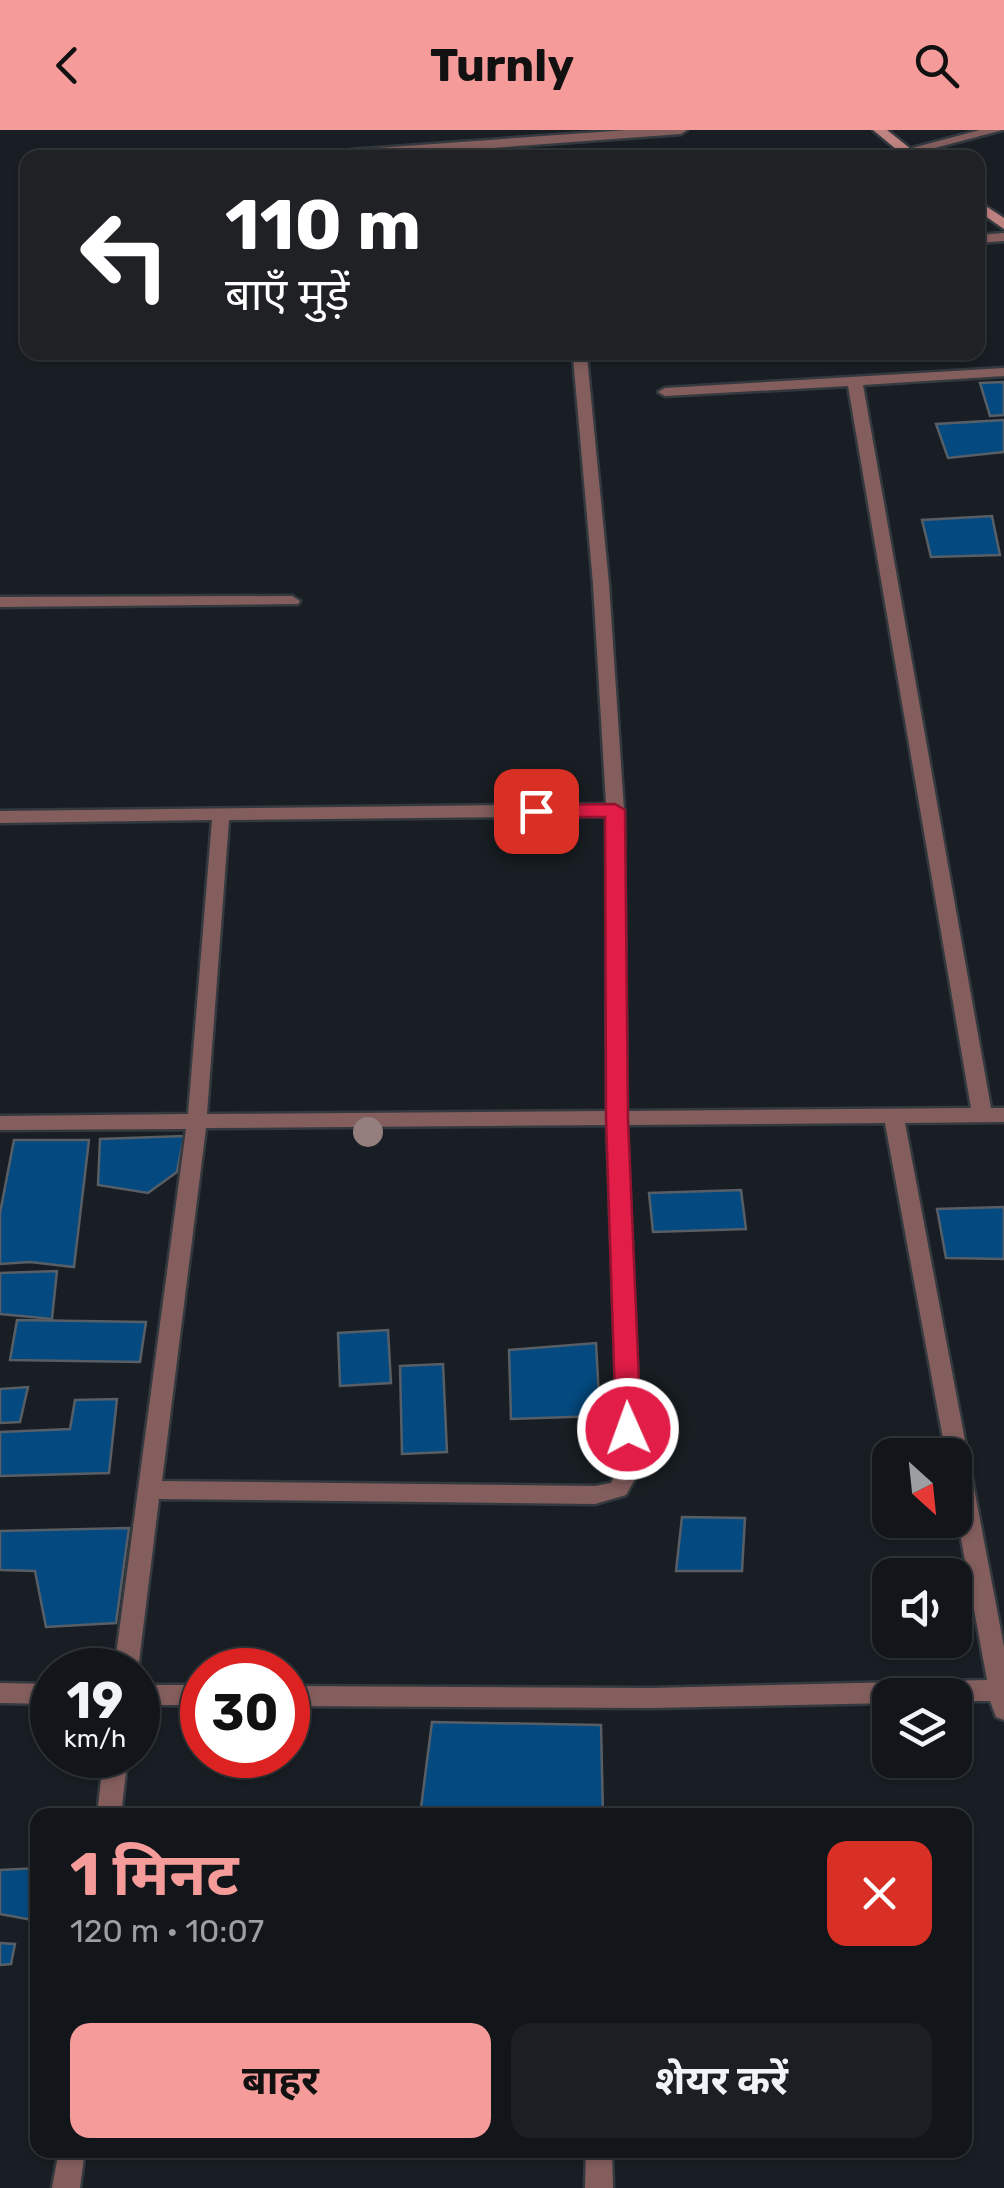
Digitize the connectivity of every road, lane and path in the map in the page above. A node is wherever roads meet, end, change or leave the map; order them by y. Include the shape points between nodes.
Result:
1 (681, 130) edge
2 (879, 130) edge
3 (997, 130) edge
4 (405, 150) edge
5 (906, 150) edge
6 (926, 150) edge
7 (580, 360) edge
8 (1004, 372) edge
9 (855, 381) junction
10 (666, 392) dead end
11 (292, 601) dead end
12 (0, 602) edge
13 (615, 810) junction
14 (221, 815) junction
15 (0, 818) edge
16 (982, 1115) junction
17 (894, 1116) junction
18 (1004, 1116) edge
19 (617, 1119) junction
20 (196, 1121) junction
21 (0, 1123) edge
22 (150, 1490) junction
23 (129, 1648) edge
24 (0, 1693) edge
25 (30, 1694) edge
26 (310, 1696) edge
27 (1002, 1697) edge
28 (114, 1778) edge
29 (111, 1808) edge
30 (71, 2158) edge
31 (599, 2158) edge
32 (66, 2188) edge
33 (599, 2188) edge

1 - 4 street
2 - 5 street
3 - 6 street
7 - 13 street
8 - 9 street
9 - 10 street
9 - 16 street
11 - 12 street
13 - 14 street
13 - 19 street
14 - 15 street
14 - 20 street
16 - 17 street
16 - 18 street
17 - 19 street
17 - 27 street
19 - 20 street
19 - 22 street via 630,1468 614,1494
20 - 21 street
20 - 22 street
22 - 23 street
24 - 25 street
26 - 27 street
28 - 29 street
30 - 32 street
31 - 33 street

